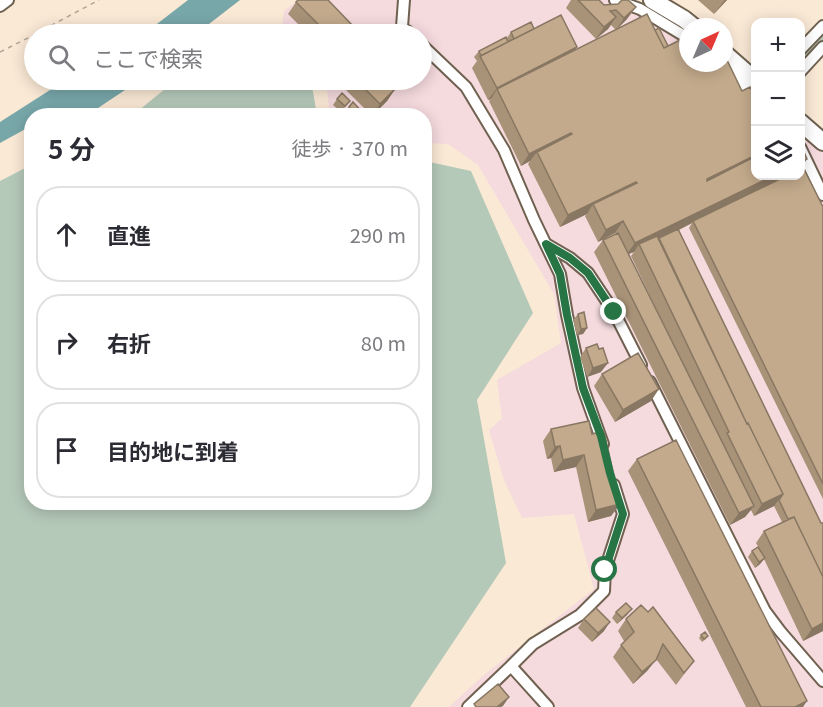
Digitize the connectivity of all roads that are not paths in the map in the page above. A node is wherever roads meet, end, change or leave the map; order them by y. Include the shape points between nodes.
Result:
1 (8, 0) edge
2 (404, 0) edge
3 (615, 0) edge
4 (652, 0) edge
5 (669, 0) edge
6 (0, 6) edge
7 (684, 18) edge
8 (694, 18) edge
9 (402, 24) edge
10 (823, 26) edge
11 (679, 33) edge
12 (805, 46) edge
13 (823, 47) edge
14 (733, 50) edge
15 (432, 55) edge
16 (733, 61) edge
17 (751, 66) edge
18 (805, 67) edge
19 (727, 72) edge
20 (751, 77) edge
21 (751, 94) edge
22 (805, 115) edge
23 (805, 126) edge
24 (823, 132) edge
25 (823, 142) edge
26 (805, 156) edge
27 (823, 195) edge
28 (546, 244) junction
29 (606, 454) edge
30 (610, 473) edge
31 (511, 666) junction
32 (823, 681) edge
33 (468, 707) edge
34 (548, 707) edge

1 - 6 street
2 - 9 street
3 - 11 street via 640,9
4 - 7 highway
5 - 8 highway
10 - 12 street
13 - 18 street
14 - 17 highway
15 - 28 street via 466,87 504,150
16 - 20 highway
19 - 21 street
22 - 24 highway
23 - 25 highway
26 - 27 street
28 - 29 street via 560,274 583,388
28 - 32 street via 588,273 614,312 765,611
30 - 31 street via 623,514 605,570 604,591 580,615 533,645
31 - 33 street
31 - 34 street

